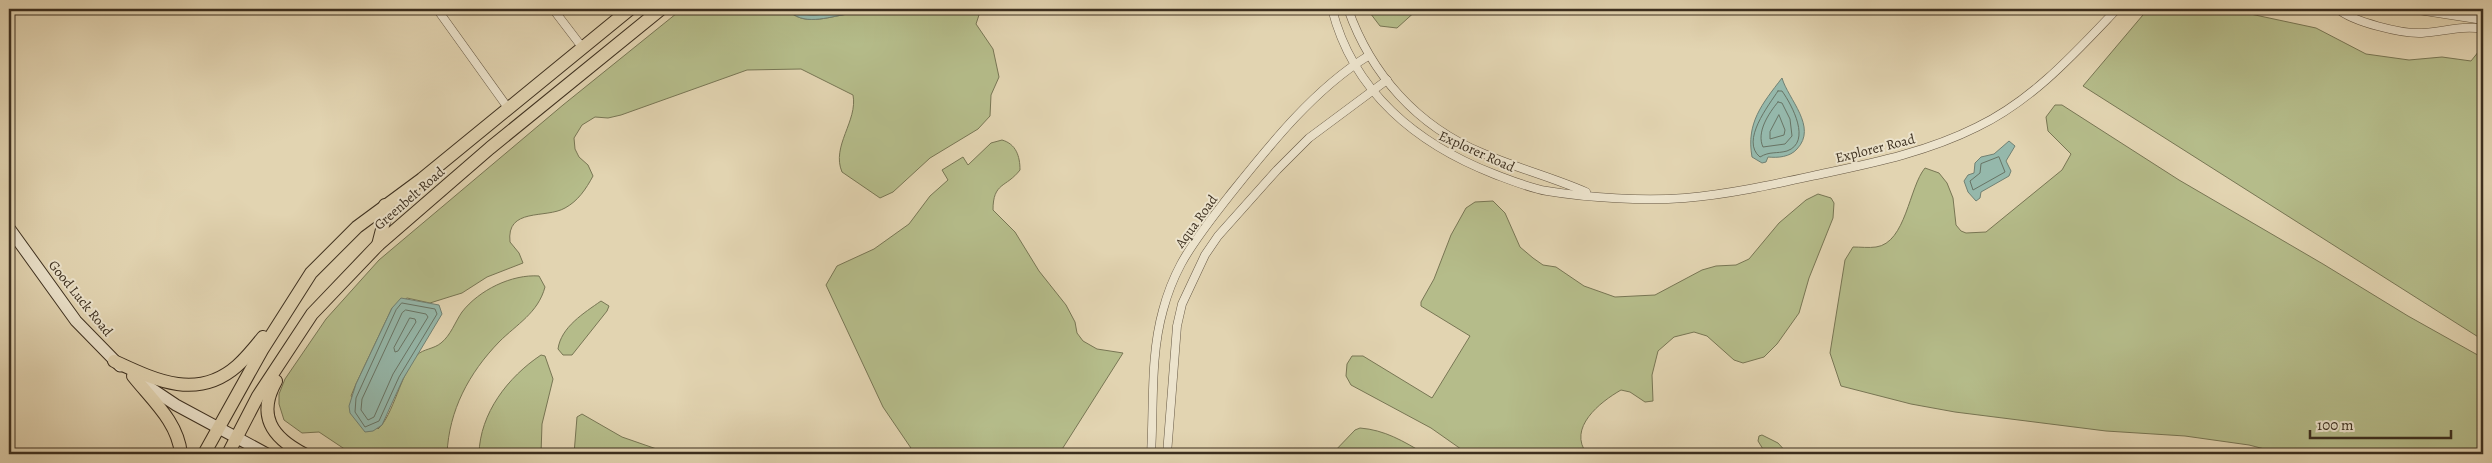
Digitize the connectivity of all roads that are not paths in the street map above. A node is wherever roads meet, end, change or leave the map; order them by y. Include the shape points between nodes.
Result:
1 (437, 9) edge
2 (553, 9) edge
3 (630, 9) edge
4 (661, 9) edge
5 (1332, 9) edge
6 (1348, 9) edge
7 (2118, 9) edge
8 (2338, 9) edge
9 (2412, 9) edge
10 (2452, 9) edge
11 (2480, 20) edge
12 (2483, 29) edge
13 (582, 47) junction
14 (1368, 56) junction
15 (1355, 64) junction
16 (1387, 80) junction
17 (1374, 91) junction
18 (508, 108) junction
19 (1593, 195) junction
20 (385, 205) junction
21 (9, 228) edge
22 (378, 245) junction
23 (342, 282) junction
24 (293, 304) junction
25 (114, 361) junction
26 (133, 376) junction
27 (218, 428) junction
28 (237, 438) junction
29 (181, 454) edge
30 (204, 454) edge
31 (228, 454) edge
32 (267, 454) edge
33 (304, 454) edge
34 (1151, 454) edge
35 (1167, 454) edge

1 - 18 street
2 - 13 street
3 - 13 main road, Greenbelt Road
4 - 22 main road, Greenbelt Road via 490,148
5 - 15 street, Explorer Road
6 - 14 street, Explorer Road
7 - 19 street, Explorer Road via 2035,90 2006,111 1947,141 1853,167 1727,194 1643,199
8 - 12 street via 2384,27 2422,33 2472,27
9 - 11 street
10 - 11 street
13 - 18 main road, Greenbelt Road
14 - 15 street, Aqua Road
14 - 16 street, Explorer Road
15 - 17 street, Explorer Road
15 - 34 street, Aqua Road via 1305,108 1259,159 1195,240 1181,264 1162,312 1157,343
16 - 17 street, Aqua Road
16 - 19 street, Explorer Road via 1438,130 1482,153 1550,176
17 - 19 street, Explorer Road via 1410,129 1453,156 1504,178 1546,191
17 - 35 street, Aqua Road via 1309,138 1204,255 1182,304 1177,326
18 - 20 main road, Greenbelt Road
20 - 22 main road
20 - 24 main road, Greenbelt Road via 357,227 311,273
21 - 25 main road, Good Luck Road via 76,321
22 - 23 main road, Greenbelt Road
23 - 28 main road, Greenbelt Road via 312,314 280,359
23 - 33 main road via 286,362 269,394 267,417 278,436 288,446
24 - 25 main road via 237,366 207,382 164,382
24 - 27 main road, Greenbelt Road via 262,350
25 - 26 main road, Good Luck Road
26 - 27 main road, Good Luck Road
26 - 29 main road via 171,422
27 - 28 main road, Good Luck Road
27 - 30 main road, Greenbelt Road
28 - 31 main road, Greenbelt Road
28 - 32 main road, Good Luck Road

